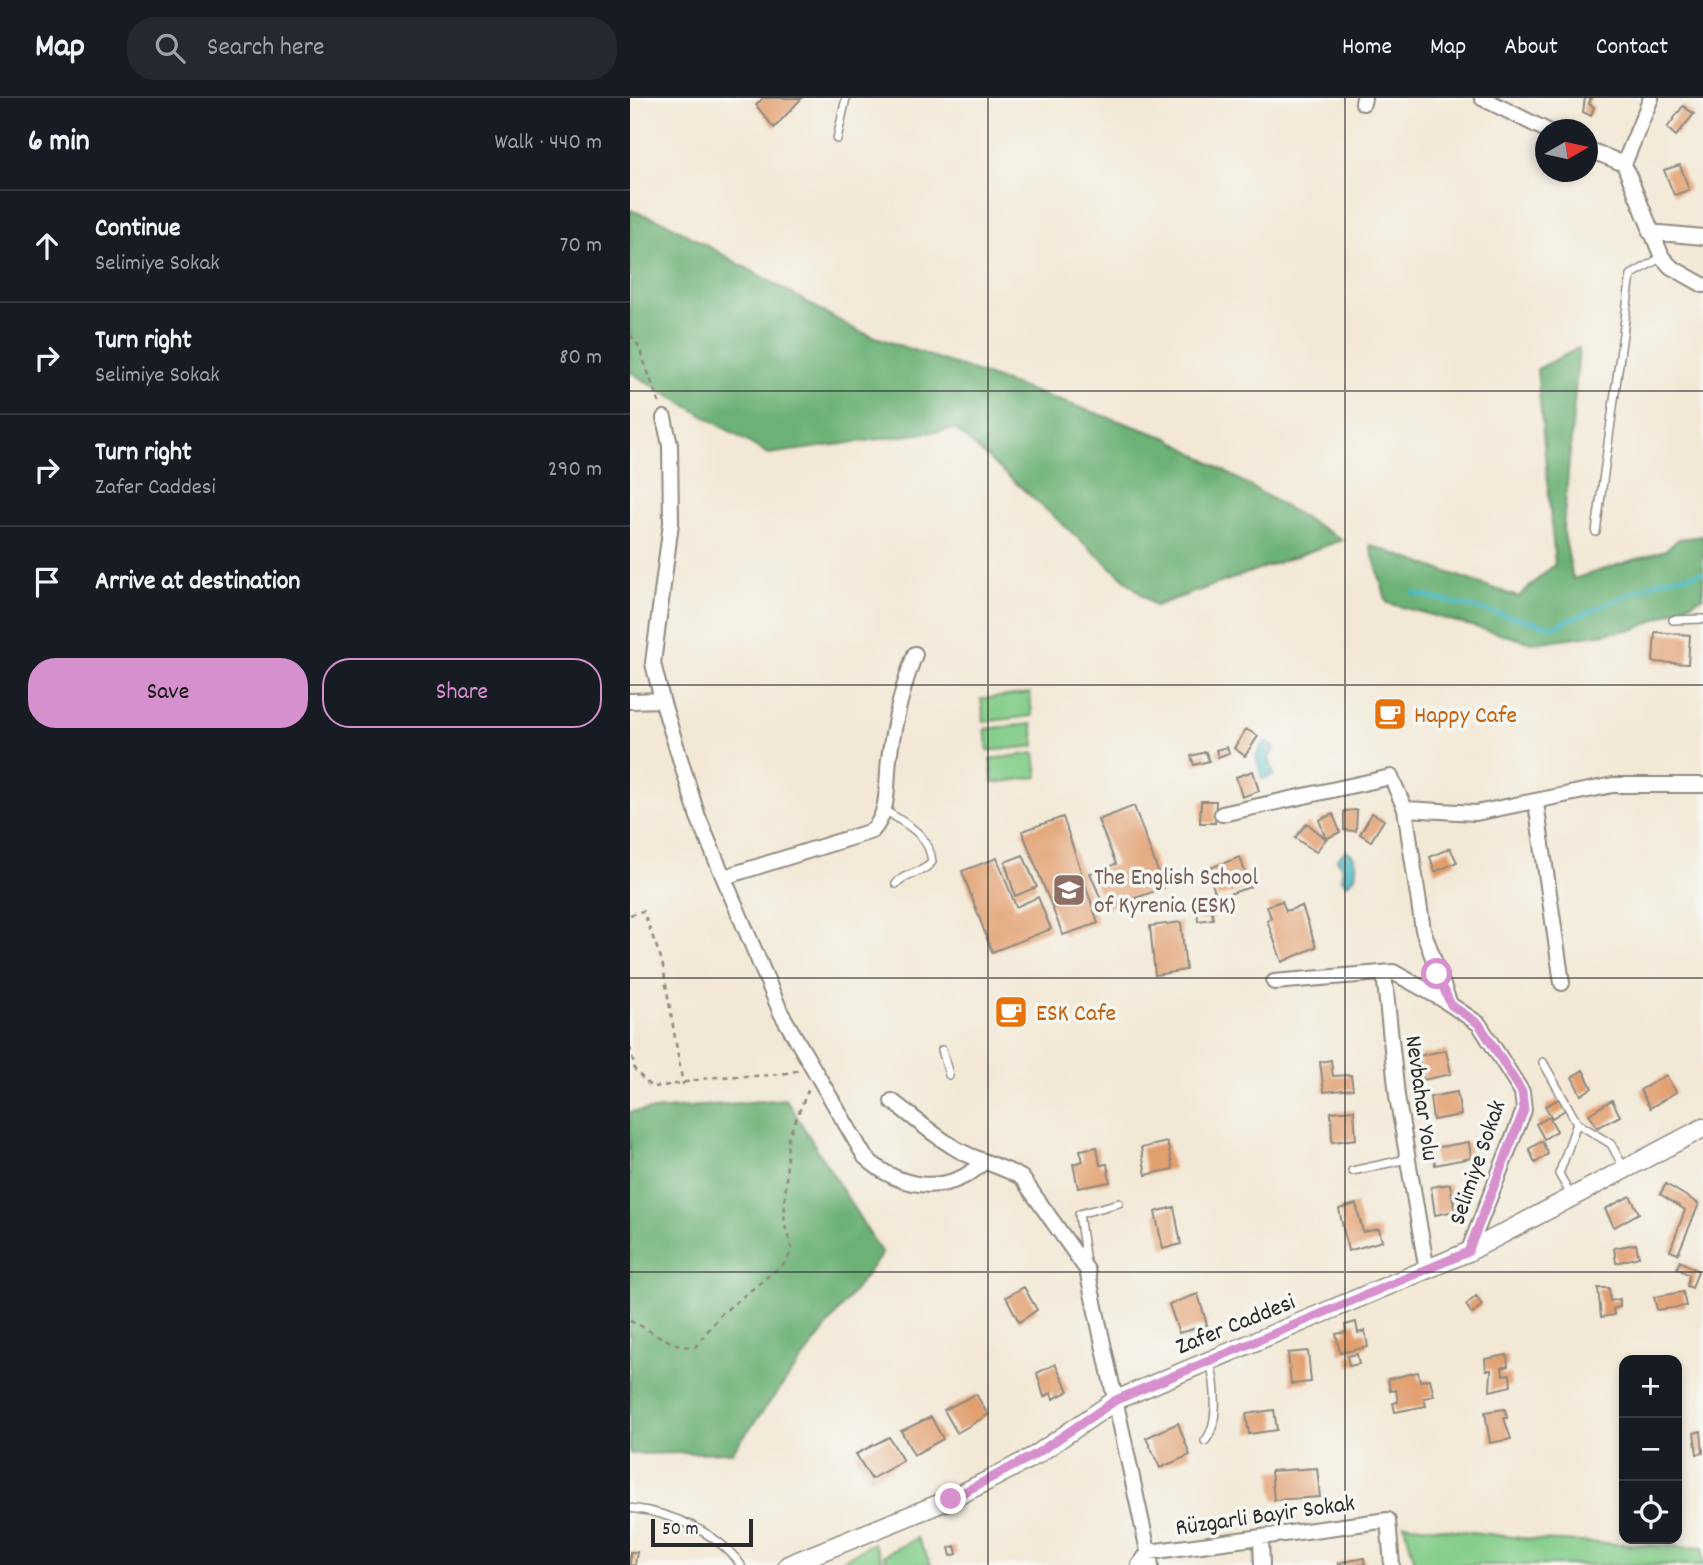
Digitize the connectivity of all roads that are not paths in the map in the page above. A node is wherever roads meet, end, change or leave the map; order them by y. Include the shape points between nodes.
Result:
1 (846, 98) edge
2 (1482, 98) edge
3 (1651, 98) edge
4 (1535, 126) edge
5 (837, 139) dead end
6 (1598, 153) edge
7 (1624, 164) junction
8 (1650, 232) junction
9 (1703, 237) edge
10 (1662, 257) junction
11 (1703, 285) edge
12 (664, 418) road end
13 (1596, 532) dead end
14 (1703, 619) edge
15 (1673, 620) dead end
16 (915, 654) dead end
17 (662, 700) junction
18 (630, 701) edge
19 (1703, 785) edge
20 (1536, 803) junction
21 (1405, 809) junction
22 (885, 810) junction
23 (1222, 814) dead end
24 (724, 877) junction
25 (896, 884) dead end
26 (1384, 973) junction
27 (1274, 982) dead end
28 (1562, 983) dead end
29 (1451, 1005) junction
30 (942, 1050) dead end
31 (1543, 1062) dead end
32 (949, 1075) dead end
33 (892, 1101) dead end
34 (1577, 1123) junction
35 (1702, 1133) edge
36 (1408, 1159) junction
37 (984, 1162) junction
38 (1626, 1170) junction
39 (1353, 1171) dead end
40 (1573, 1199) junction
41 (1119, 1203) dead end
42 (1468, 1252) junction
43 (1087, 1270) junction
44 (1427, 1271) junction
45 (1209, 1359) junction
46 (1116, 1400) junction
47 (1205, 1441) dead end
48 (630, 1508) edge
49 (1261, 1539) junction
50 (1150, 1559) edge
51 (741, 1565) edge
52 (788, 1565) edge
53 (1139, 1565) edge
54 (1262, 1565) edge
55 (1392, 1565) edge

1 - 5 lane
2 - 4 street
3 - 7 street
6 - 7 street
7 - 8 street
8 - 9 street
8 - 10 street
10 - 11 street
10 - 13 lane via 1631,275
12 - 17 street via 670,445 671,523 653,663
14 - 15 lane
16 - 22 street via 889,759
17 - 18 street
17 - 24 street via 698,817
19 - 20 street via 1613,785
20 - 21 street via 1476,813
20 - 28 street
21 - 23 street via 1391,777
21 - 29 street via 1423,930
22 - 24 street via 872,831
22 - 25 lane via 928,841 931,850 927,869 900,878
24 - 37 street via 781,1013 865,1157 879,1170 929,1186 970,1176
26 - 27 street, Selimiye Sokak
26 - 29 street, Selimiye Sokak via 1393,972
26 - 36 street, Nevbahar Yolu
29 - 42 street, Selimiye Sokak via 1479,1024 1522,1092 1524,1110
30 - 32 lane
31 - 34 lane
33 - 37 street via 955,1149
34 - 38 lane via 1611,1144
34 - 40 lane via 1559,1174
35 - 38 street, Zafer Caddesi
36 - 39 lane
36 - 44 street, Nevbahar Yolu
37 - 43 street via 1022,1178
38 - 40 street, Zafer Caddesi
40 - 42 street, Zafer Caddesi
41 - 43 lane via 1079,1214
42 - 44 street, Zafer Caddesi
43 - 46 street
44 - 45 street, Zafer Caddesi
45 - 46 street, Zafer Caddesi
45 - 47 lane via 1215,1378 1212,1434
46 - 50 street
46 - 52 street, Zafer Caddesi via 989,1480
48 - 51 lane via 701,1530 728,1548
49 - 50 street, Rüzgarli Bayir Sokak
49 - 54 street
49 - 55 street, Rüzgarli Bayir Sokak via 1388,1520
50 - 53 street

